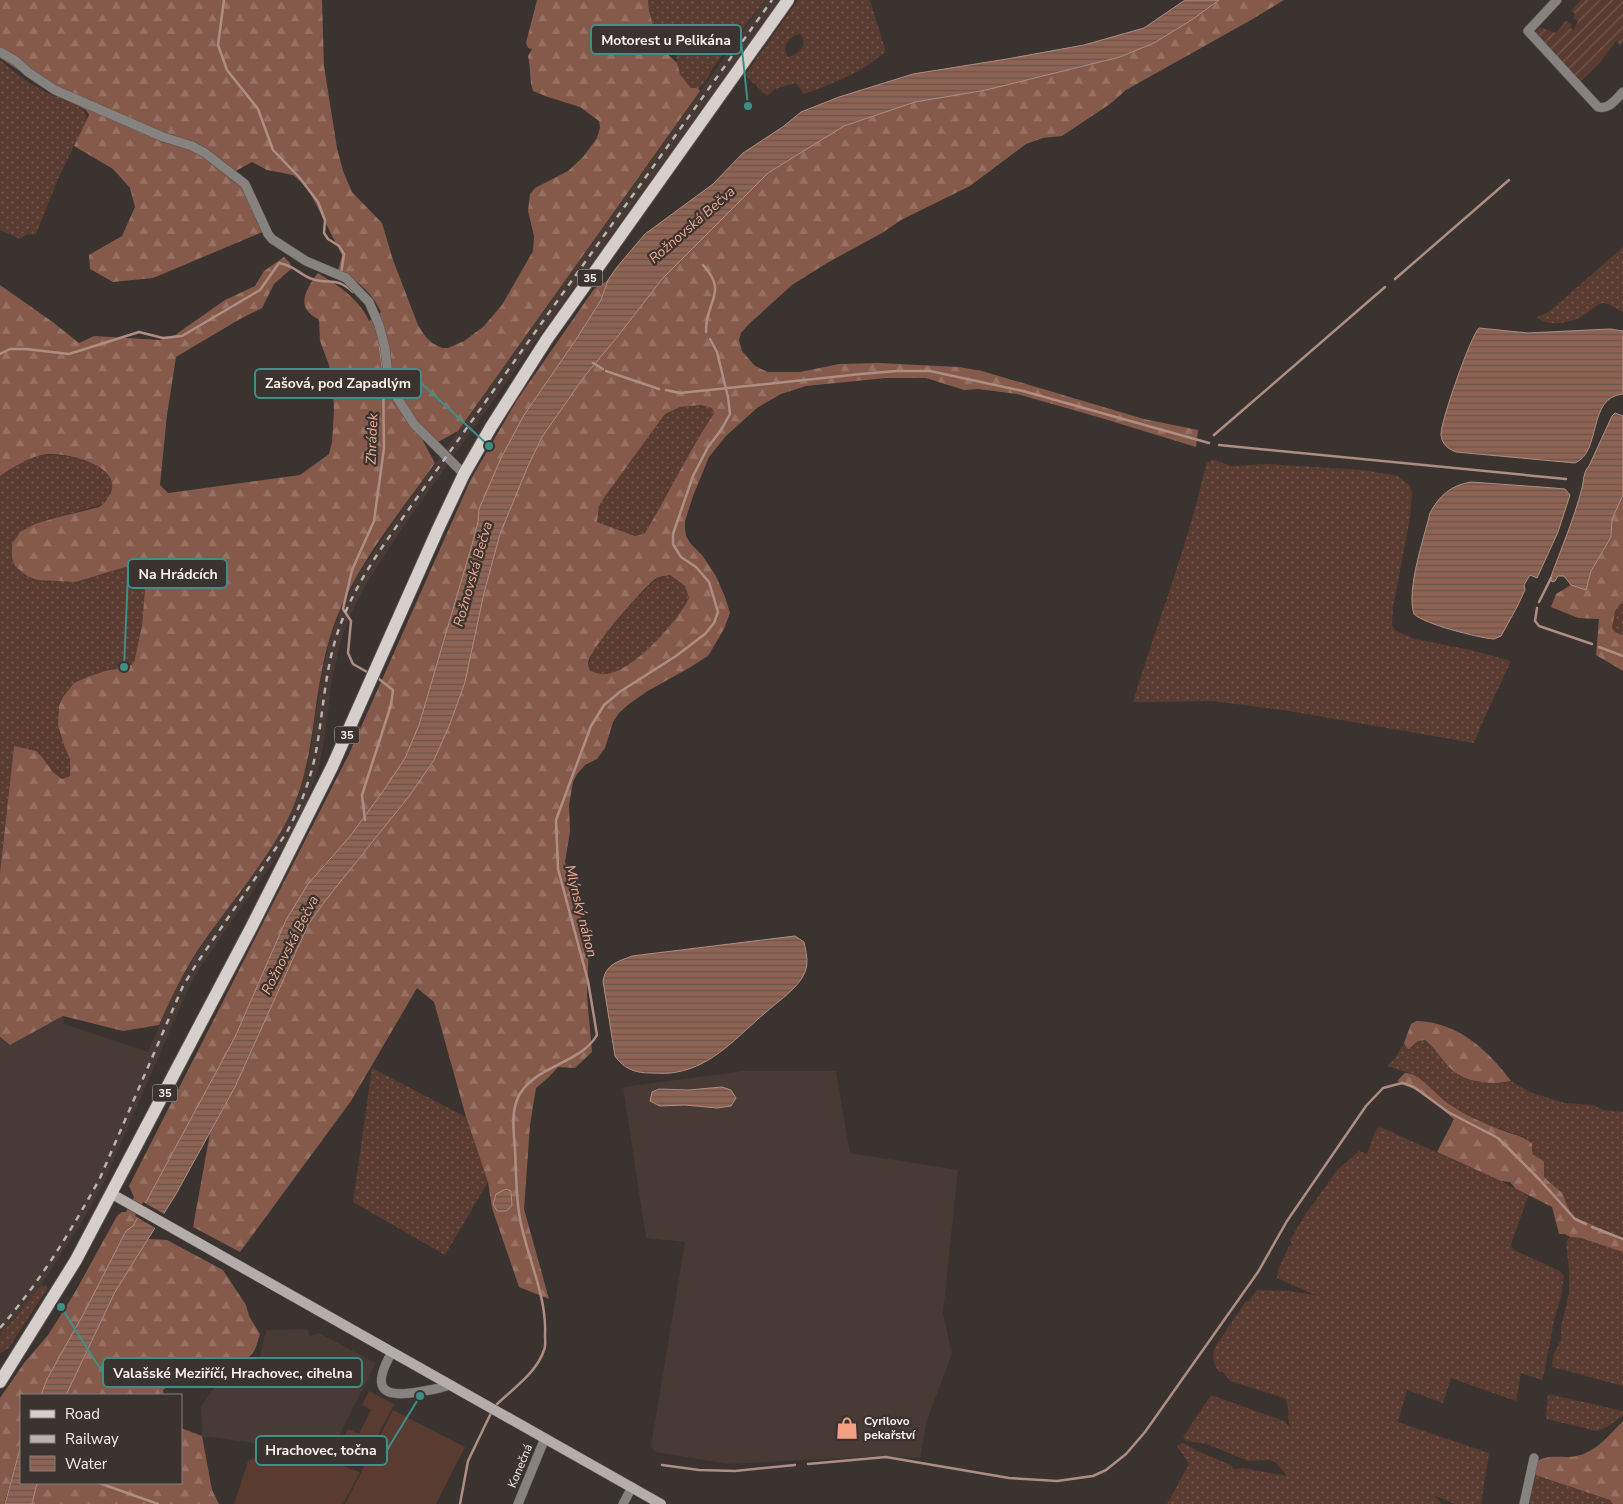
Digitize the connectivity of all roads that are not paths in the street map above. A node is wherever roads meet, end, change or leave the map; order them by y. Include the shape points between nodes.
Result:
1 (788, 0) edge
2 (1557, 0) edge
3 (0, 52) edge
4 (1623, 92) edge
5 (464, 474) junction
6 (112, 1194) junction
7 (392, 1352) junction
8 (0, 1382) edge
9 (450, 1385) junction
10 (545, 1438) junction
11 (1534, 1458) dead end
12 (632, 1487) junction
13 (518, 1504) edge
14 (623, 1504) edge
15 (661, 1504) edge
16 (1524, 1504) edge

1 - 5 main road, 35 via 542,346
2 - 4 street via 1528,30 1598,108 1609,106
3 - 5 street via 55,90 163,137 192,146 245,184 272,239 306,261 346,278 369,302 379,325 394,393 414,424
5 - 6 main road, 35 via 332,767
6 - 7 street
6 - 8 main road, 35 via 61,1285
7 - 9 street
7 - 9 street via 381,1377 389,1393 405,1395
9 - 10 street
10 - 12 street
10 - 13 street, Konečná
11 - 16 street
12 - 14 street
12 - 15 street

